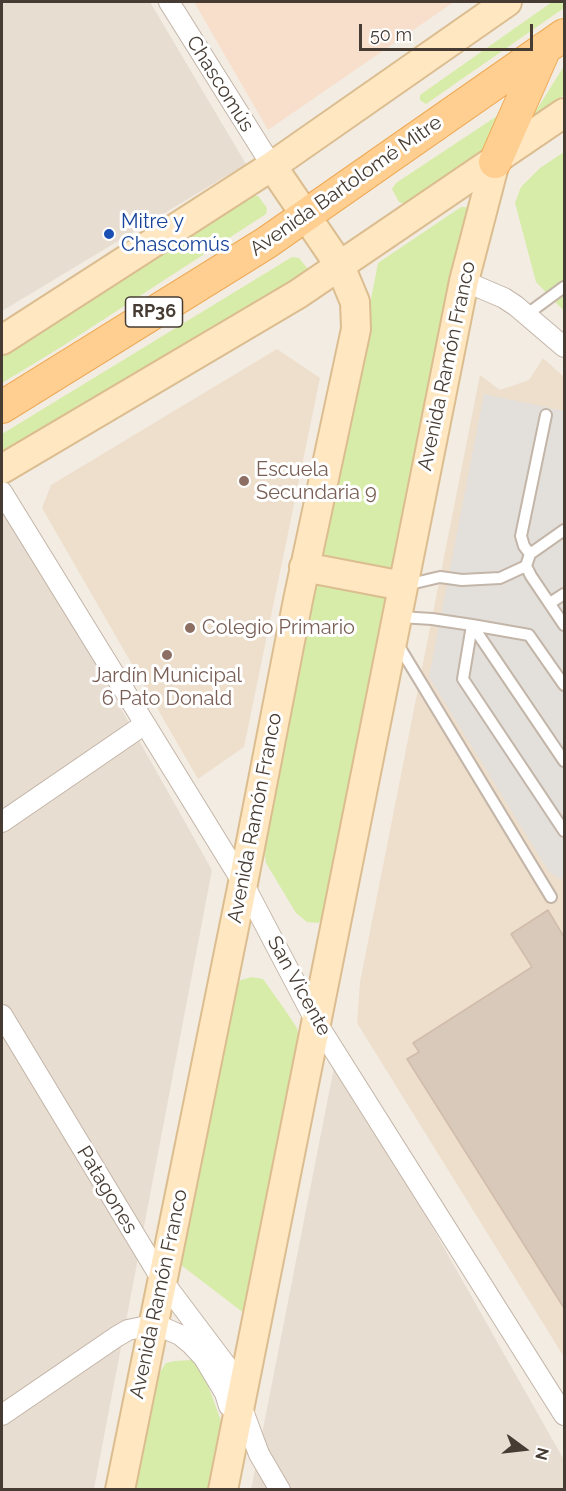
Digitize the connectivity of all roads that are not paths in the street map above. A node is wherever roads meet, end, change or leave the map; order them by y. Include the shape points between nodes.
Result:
1 (169, 2) edge
2 (507, 2) edge
3 (555, 41) edge
4 (564, 114) edge
5 (495, 162) junction
6 (272, 166) junction
7 (305, 216) junction
8 (340, 266) junction
9 (464, 281) junction
10 (564, 287) edge
11 (526, 315) junction
12 (2, 340) edge
13 (564, 348) edge
14 (2, 407) edge
15 (546, 415) dead end
16 (2, 469) edge
17 (2, 492) edge
18 (564, 530) edge
19 (530, 554) junction
20 (526, 566) junction
21 (304, 567) junction
22 (402, 586) junction
23 (564, 594) edge
24 (550, 603) junction
25 (472, 625) junction
26 (564, 625) edge
27 (394, 626) junction
28 (564, 685) edge
29 (145, 724) junction
30 (564, 761) edge
31 (2, 822) edge
32 (564, 831) edge
33 (243, 884) junction
34 (551, 897) dead end
35 (2, 1016) edge
36 (315, 1020) junction
37 (162, 1280) junction
38 (152, 1325) junction
39 (237, 1414) junction
40 (2, 1415) edge
41 (564, 1415) edge
42 (120, 1490) edge
43 (223, 1490) edge
44 (280, 1490) edge

1 - 6 street, Chascomús
2 - 6 main road
3 - 5 main road
3 - 7 main road, Avenida Bartolomé Mitre / RP36
4 - 5 main road
5 - 8 main road
5 - 9 main road, Avenida Ramón Franco
6 - 7 main road, Avenida Ramón Franco
6 - 12 main road
7 - 8 main road, Avenida Ramón Franco
7 - 14 main road, Avenida Bartolomé Mitre / RP36
8 - 16 main road via 246,326
8 - 21 main road, Avenida Ramón Franco via 355,302 356,329
9 - 11 street via 504,298
9 - 22 main road, Avenida Ramón Franco
10 - 11 lane
11 - 13 street
15 - 19 lane via 521,536
17 - 29 street, San Vicente
18 - 19 lane
19 - 20 lane
20 - 22 lane via 500,578 440,577
20 - 24 lane
21 - 22 main road
21 - 33 main road, Avenida Ramón Franco
22 - 27 main road, Avenida Ramón Franco
23 - 24 lane
24 - 26 lane
25 - 27 lane via 432,619
25 - 28 lane via 529,635
25 - 30 lane
25 - 32 lane via 463,679
27 - 34 lane
27 - 36 main road, Avenida Ramón Franco
29 - 31 street
29 - 33 street, San Vicente
33 - 36 street, San Vicente
33 - 37 main road, Avenida Ramón Franco
35 - 37 street, Patagones
36 - 39 main road, Avenida Ramón Franco
36 - 41 street, San Vicente
37 - 38 main road, Avenida Ramón Franco
37 - 39 street, Patagones via 222,1358
38 - 39 street via 180,1335 204,1358
38 - 40 street via 116,1337
38 - 42 main road, Avenida Ramón Franco
39 - 43 main road, Avenida Ramón Franco
39 - 44 street, Patagones

